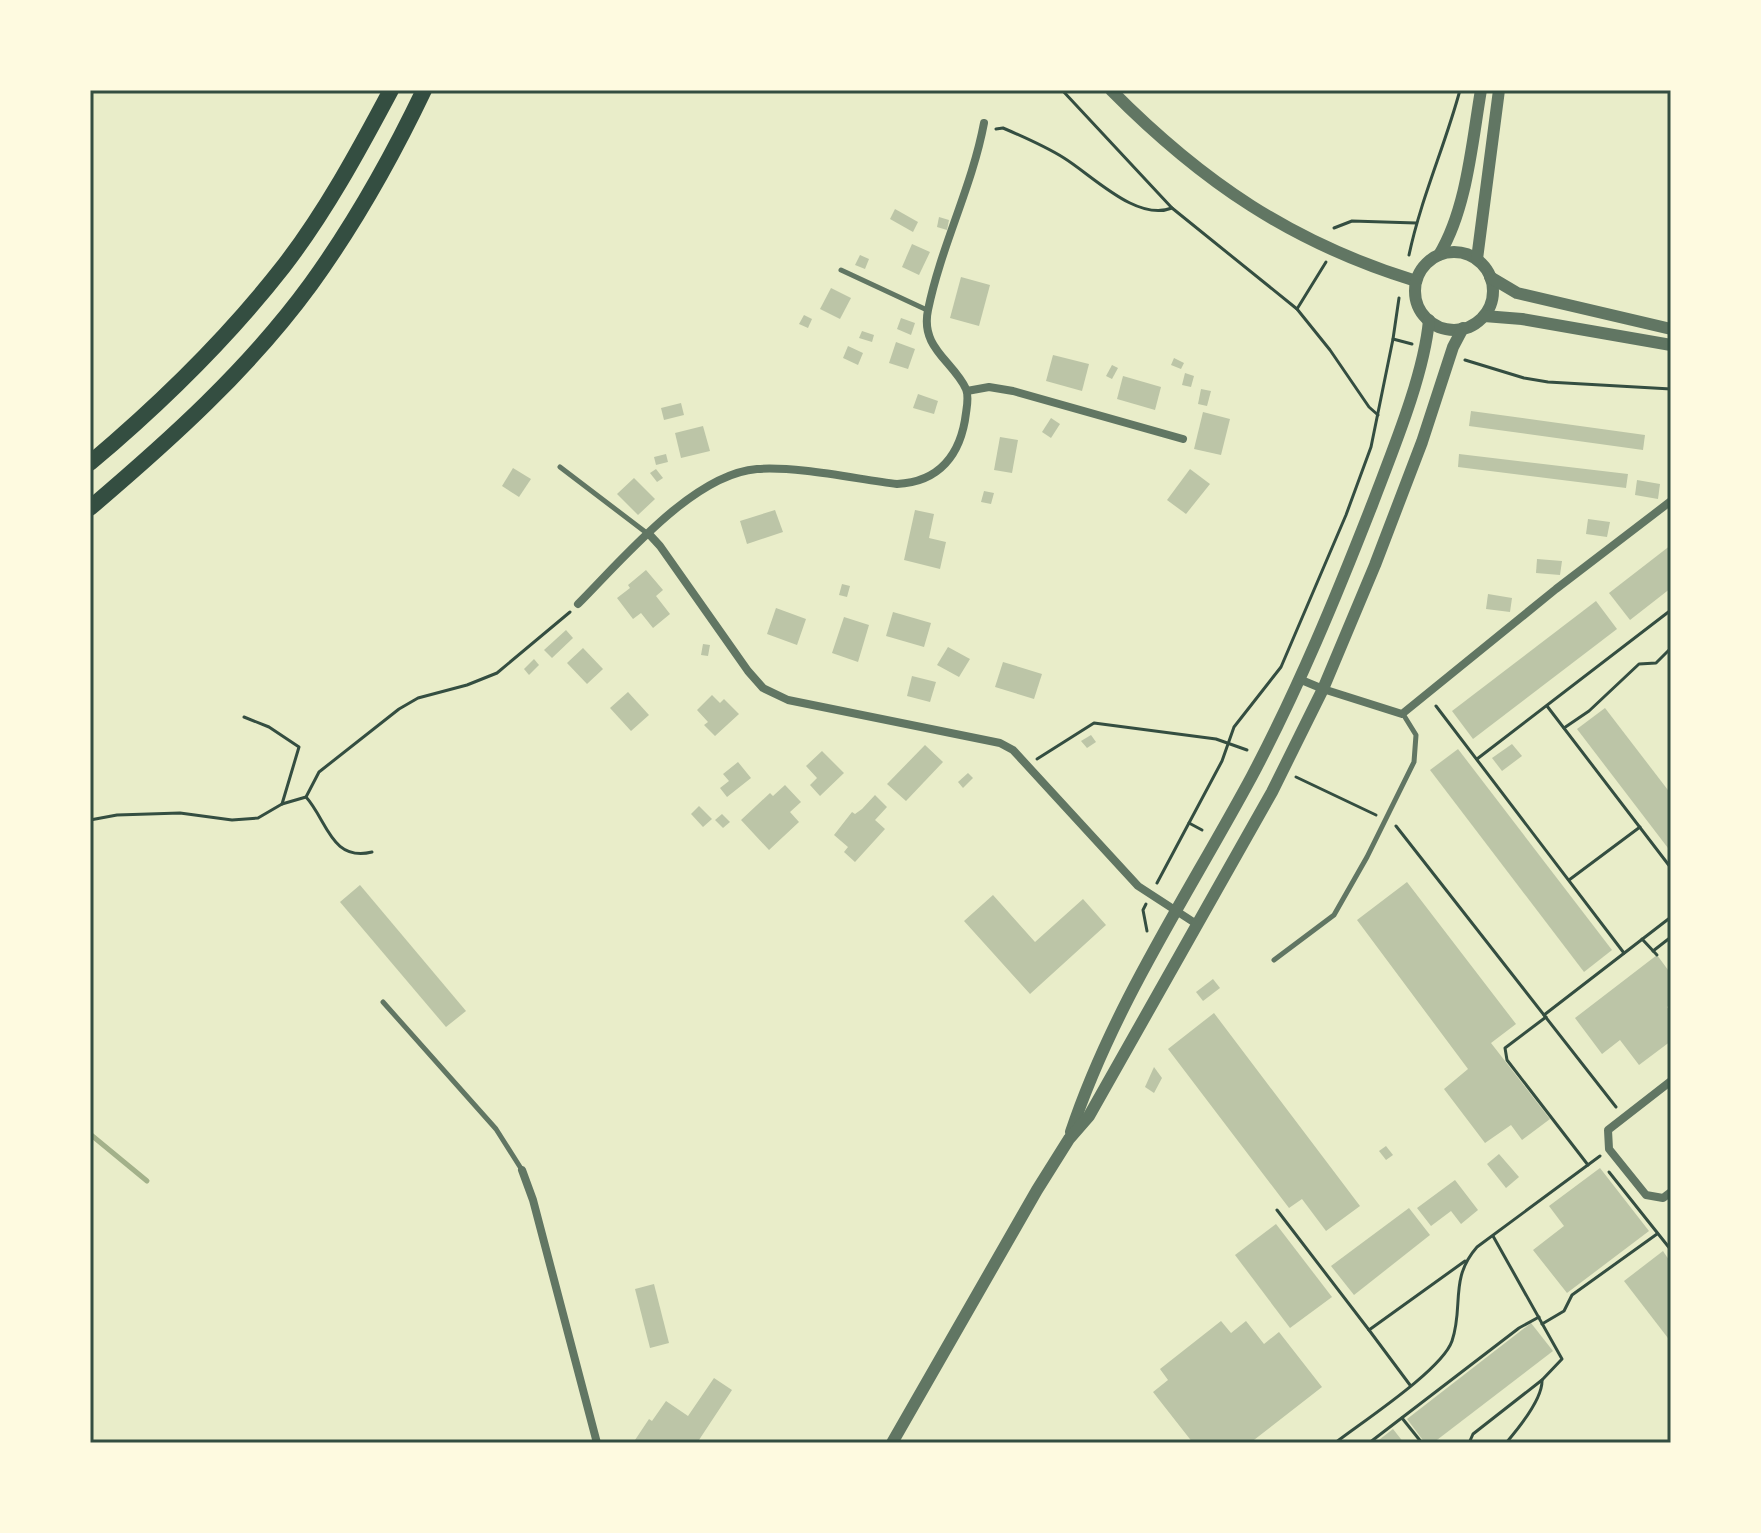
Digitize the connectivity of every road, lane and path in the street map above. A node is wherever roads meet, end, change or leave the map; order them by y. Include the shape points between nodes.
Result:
1 (391, 90) edge
2 (424, 90) edge
3 (1062, 90) edge
4 (1111, 90) edge
5 (1460, 90) edge
6 (1481, 90) edge
7 (1499, 90) edge
8 (984, 123) joint
9 (1172, 208) junction
10 (1416, 223) junction
11 (1334, 228) dead end
12 (1409, 255) dead end
13 (1439, 255) junction
14 (1477, 259) junction
15 (1326, 262) dead end
16 (841, 270) dead end
17 (1490, 277) junction
18 (1416, 281) junction
19 (1399, 298) dead end
20 (1297, 309) junction
21 (928, 310) junction
22 (1484, 316) junction
23 (1429, 320) junction
24 (1463, 328) junction
25 (1671, 329) edge
26 (1393, 339) junction
27 (1415, 345) dead end
28 (1671, 345) edge
29 (1461, 359) dead end
30 (1671, 389) edge
31 (967, 391) junction
32 (1378, 415) junction
33 (1183, 439) dead end
34 (90, 463) edge
35 (560, 467) dead end
36 (1671, 501) edge
37 (90, 508) edge
38 (649, 534) junction
39 (578, 604) joint
40 (1671, 610) edge
41 (1671, 648) edge
42 (1299, 679) junction
43 (1323, 689) junction
44 (1547, 705) junction
45 (1436, 706) dead end
46 (1402, 714) junction
47 (244, 717) dead end
48 (1564, 728) junction
49 (1227, 741) junction
50 (1247, 750) dead end
51 (1477, 759) junction
52 (1028, 765) junction
53 (1296, 777) dead end
54 (306, 797) junction
55 (282, 804) junction
56 (90, 820) edge
57 (1386, 820) junction
58 (1189, 823) junction
59 (1640, 827) junction
60 (1202, 830) dead end
61 (372, 852) dead end
62 (1671, 868) edge
63 (1569, 880) junction
64 (1150, 895) junction
65 (1175, 912) junction
66 (1671, 917) edge
67 (1198, 925) junction
68 (1148, 933) dead end
69 (1671, 937) edge
70 (1642, 939) junction
71 (1653, 951) junction
72 (1624, 953) junction
73 (1657, 955) dead end
74 (1274, 960) dead end
75 (383, 1002) dead end
76 (1545, 1016) junction
77 (1671, 1081) edge
78 (1624, 1117) junction
79 (1069, 1139) junction
80 (1609, 1149) junction
81 (1588, 1165) junction
82 (1607, 1169) dead end
83 (522, 1170) joint
84 (1671, 1192) edge
85 (1277, 1210) dead end
86 (1657, 1234) junction
87 (1493, 1235) junction
88 (1671, 1250) edge
89 (1465, 1261) junction
90 (1539, 1317) junction
91 (1542, 1324) junction
92 (1369, 1330) junction
93 (1542, 1380) junction
94 (1410, 1385) junction
95 (1402, 1418) junction
96 (597, 1443) edge
97 (892, 1443) edge
98 (1335, 1443) edge
99 (1369, 1443) edge
100 (1422, 1443) edge
101 (1469, 1443) edge
102 (1506, 1443) edge

1 - 34 highway via 283,266 182,381
2 - 37 highway via 392,158 311,284 210,401
3 - 9 path
4 - 18 street via 1234,197 1329,249
5 - 10 path
6 - 13 street via 1459,207
7 - 14 street
8 - 9 path via 990,131 1003,128 1063,157 1131,204 1152,212
8 - 21 street
9 - 20 path
10 - 11 path via 1352,221
10 - 12 path
13 - 14 street via 1461,252
13 - 18 street
14 - 17 street
15 - 20 path
16 - 21 lane
17 - 22 street via 1492,299
17 - 25 street via 1517,293
18 - 23 street via 1418,305
19 - 26 path
20 - 32 path
21 - 31 street via 930,339
22 - 24 street
22 - 28 street
23 - 24 street via 1448,329
23 - 42 street via 1418,374 1381,480
24 - 43 street
26 - 27 path
26 - 32 path
29 - 30 path via 1548,382
31 - 33 street via 1013,391
31 - 38 street via 959,442 940,470 923,481 897,484 753,469 683,502
32 - 49 path via 1346,515 1281,667 1243,712
35 - 38 lane
36 - 46 street
38 - 39 street
38 - 52 street via 763,688 788,700 1000,743
39 - 54 path via 497,673 399,709 319,772
40 - 44 path
41 - 48 path via 1656,663 1639,664
42 - 43 street
42 - 65 street via 1253,774
43 - 46 street
43 - 67 street
44 - 48 path
44 - 51 path
45 - 51 path
46 - 57 lane via 1416,735 1414,762
47 - 55 path via 299,747
48 - 59 path
49 - 50 path
49 - 52 path via 1094,723
49 - 58 path
51 - 63 path
52 - 64 street
53 - 57 path
54 - 55 path
54 - 61 path via 343,849 360,855
55 - 56 path via 258,818 180,813
57 - 74 lane via 1334,915
57 - 76 path
58 - 60 path
58 - 64 path
59 - 62 path
59 - 63 path
63 - 72 path
64 - 65 street
64 - 68 path via 1143,910
65 - 67 street
65 - 79 street via 1121,1013
66 - 70 path
67 - 79 street via 1089,1116
69 - 71 path
70 - 71 path
70 - 72 path
71 - 73 path
72 - 76 path
75 - 83 lane via 496,1129
76 - 78 path
76 - 81 path via 1505,1048 1507,1060
77 - 78 street
78 - 80 street via 1608,1130
79 - 97 street
80 - 81 path
80 - 84 street via 1646,1195 1663,1198
81 - 87 path
82 - 86 path
83 - 96 street
85 - 92 path
86 - 88 path
86 - 91 path via 1572,1295 1564,1311
87 - 89 path
87 - 90 path
89 - 92 path
89 - 94 path via 1452,1342 1440,1362
90 - 91 path
90 - 95 path
91 - 93 path via 1562,1359
92 - 94 path
93 - 101 path via 1473,1434
93 - 102 path via 1520,1427
94 - 98 path
95 - 99 path
95 - 100 path

